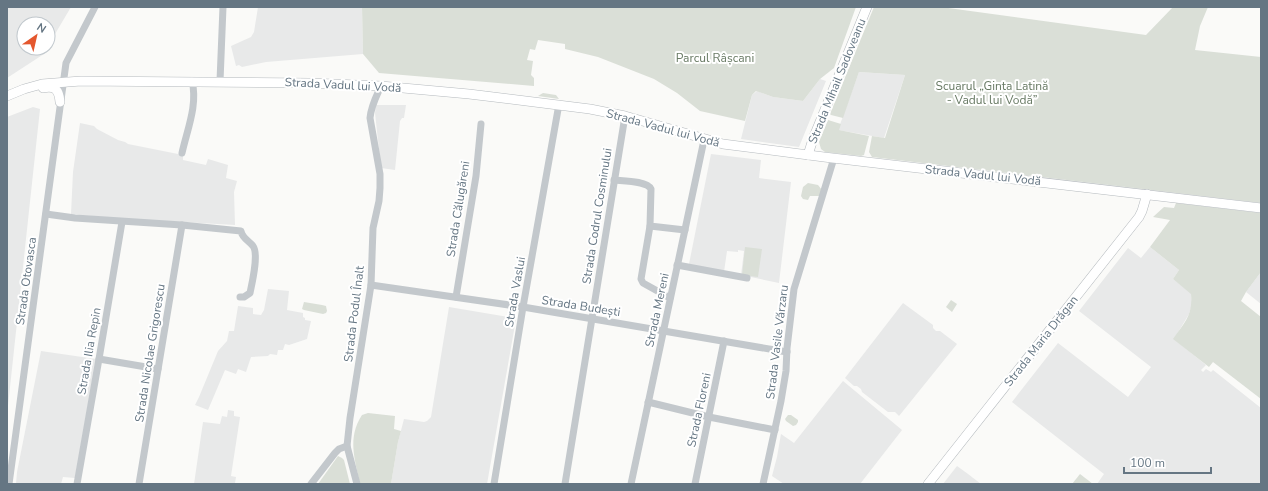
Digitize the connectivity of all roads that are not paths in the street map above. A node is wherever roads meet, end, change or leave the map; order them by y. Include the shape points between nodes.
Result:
1 (95, 7) edge
2 (223, 7) edge
3 (866, 7) edge
4 (63, 81) junction
5 (192, 81) junction
6 (220, 81) junction
7 (381, 86) junction
8 (7, 96) edge
9 (7, 100) edge
10 (60, 102) junction
11 (559, 104) junction
12 (624, 116) junction
13 (481, 124) dead end
14 (704, 140) junction
15 (182, 153) dead end
16 (808, 155) junction
17 (834, 158) junction
18 (614, 180) junction
19 (1146, 194) junction
20 (1261, 208) edge
21 (46, 214) junction
22 (122, 222) junction
23 (182, 225) junction
24 (650, 226) junction
25 (685, 230) junction
26 (678, 265) junction
27 (747, 278) dead end
28 (371, 285) junction
29 (240, 297) dead end
30 (456, 297) junction
31 (670, 298) junction
32 (523, 307) junction
33 (592, 319) junction
34 (664, 330) junction
35 (724, 341) junction
36 (787, 352) junction
37 (99, 359) junction
38 (158, 369) junction
39 (648, 402) junction
40 (708, 417) junction
41 (775, 430) junction
42 (347, 446) junction
43 (9, 484) edge
44 (77, 484) edge
45 (140, 484) edge
46 (311, 484) edge
47 (357, 484) edge
48 (494, 484) edge
49 (565, 484) edge
50 (631, 484) edge
51 (695, 484) edge
52 (763, 484) edge
53 (928, 484) edge

1 - 4 street via 66,63
2 - 6 street
3 - 16 main road, Strada Mihail Sadoveanu
4 - 5 main road, Strada Vadul lui Vodă
4 - 8 main road, Strada Vadul lui Vodă via 33,86
4 - 10 street, Strada Otovasca
5 - 6 main road, Strada Vadul lui Vodă
5 - 15 street via 193,105
6 - 7 main road, Strada Vadul lui Vodă
7 - 11 main road, Strada Vadul lui Vodă
7 - 28 street, Strada Podul Înalt via 372,105 370,118 380,174 379,201 373,228
9 - 10 main road via 48,87 58,92
10 - 21 street, Strada Otovasca
11 - 12 main road, Strada Vadul lui Vodă
11 - 32 street, Strada Vaslui
12 - 14 main road, Strada Vadul lui Vodă
12 - 18 street, Strada Codrul Cosminului
13 - 30 street, Strada Călugăreni via 476,176
14 - 16 main road, Strada Vadul lui Vodă
14 - 25 street, Strada Mereni
16 - 17 main road, Strada Vadul lui Vodă
17 - 19 main road, Strada Vadul lui Vodă
17 - 36 street, Strada Vasile Vărzaru via 794,289
18 - 24 street via 650,187
18 - 33 street, Strada Codrul Cosminului
19 - 20 main road, Strada Vadul lui Vodă
19 - 53 main road, Strada Maria Drăgan via 1139,217
21 - 22 street
21 - 43 street, Strada Otovasca
22 - 23 street
22 - 37 street, Strada Ilia Repin
23 - 29 street via 241,231 255,249 256,259 250,293
23 - 38 street, Strada Nicolae Grigorescu
24 - 25 street
24 - 31 street via 641,279 643,283
25 - 26 street, Strada Mereni
26 - 27 street
26 - 31 street, Strada Mereni
28 - 30 street, Strada Budești
28 - 42 street, Strada Podul Înalt
30 - 32 street, Strada Budești
31 - 34 street, Strada Mereni
32 - 33 street, Strada Budești
32 - 48 street, Strada Vaslui
33 - 34 street, Strada Budești
33 - 49 street, Strada Codrul Cosminului
34 - 35 street, Strada Budești
34 - 39 street, Strada Mereni
35 - 36 street, Strada Budești
35 - 40 street, Strada Floreni
36 - 41 street, Strada Vasile Vărzaru via 786,372
37 - 38 street
37 - 44 street, Strada Ilia Repin
38 - 45 street, Strada Nicolae Grigorescu
39 - 40 street
39 - 50 street, Strada Mereni
40 - 41 street
40 - 51 street, Strada Floreni
41 - 52 street, Strada Vasile Vărzaru
42 - 46 street via 335,453
42 - 47 street

